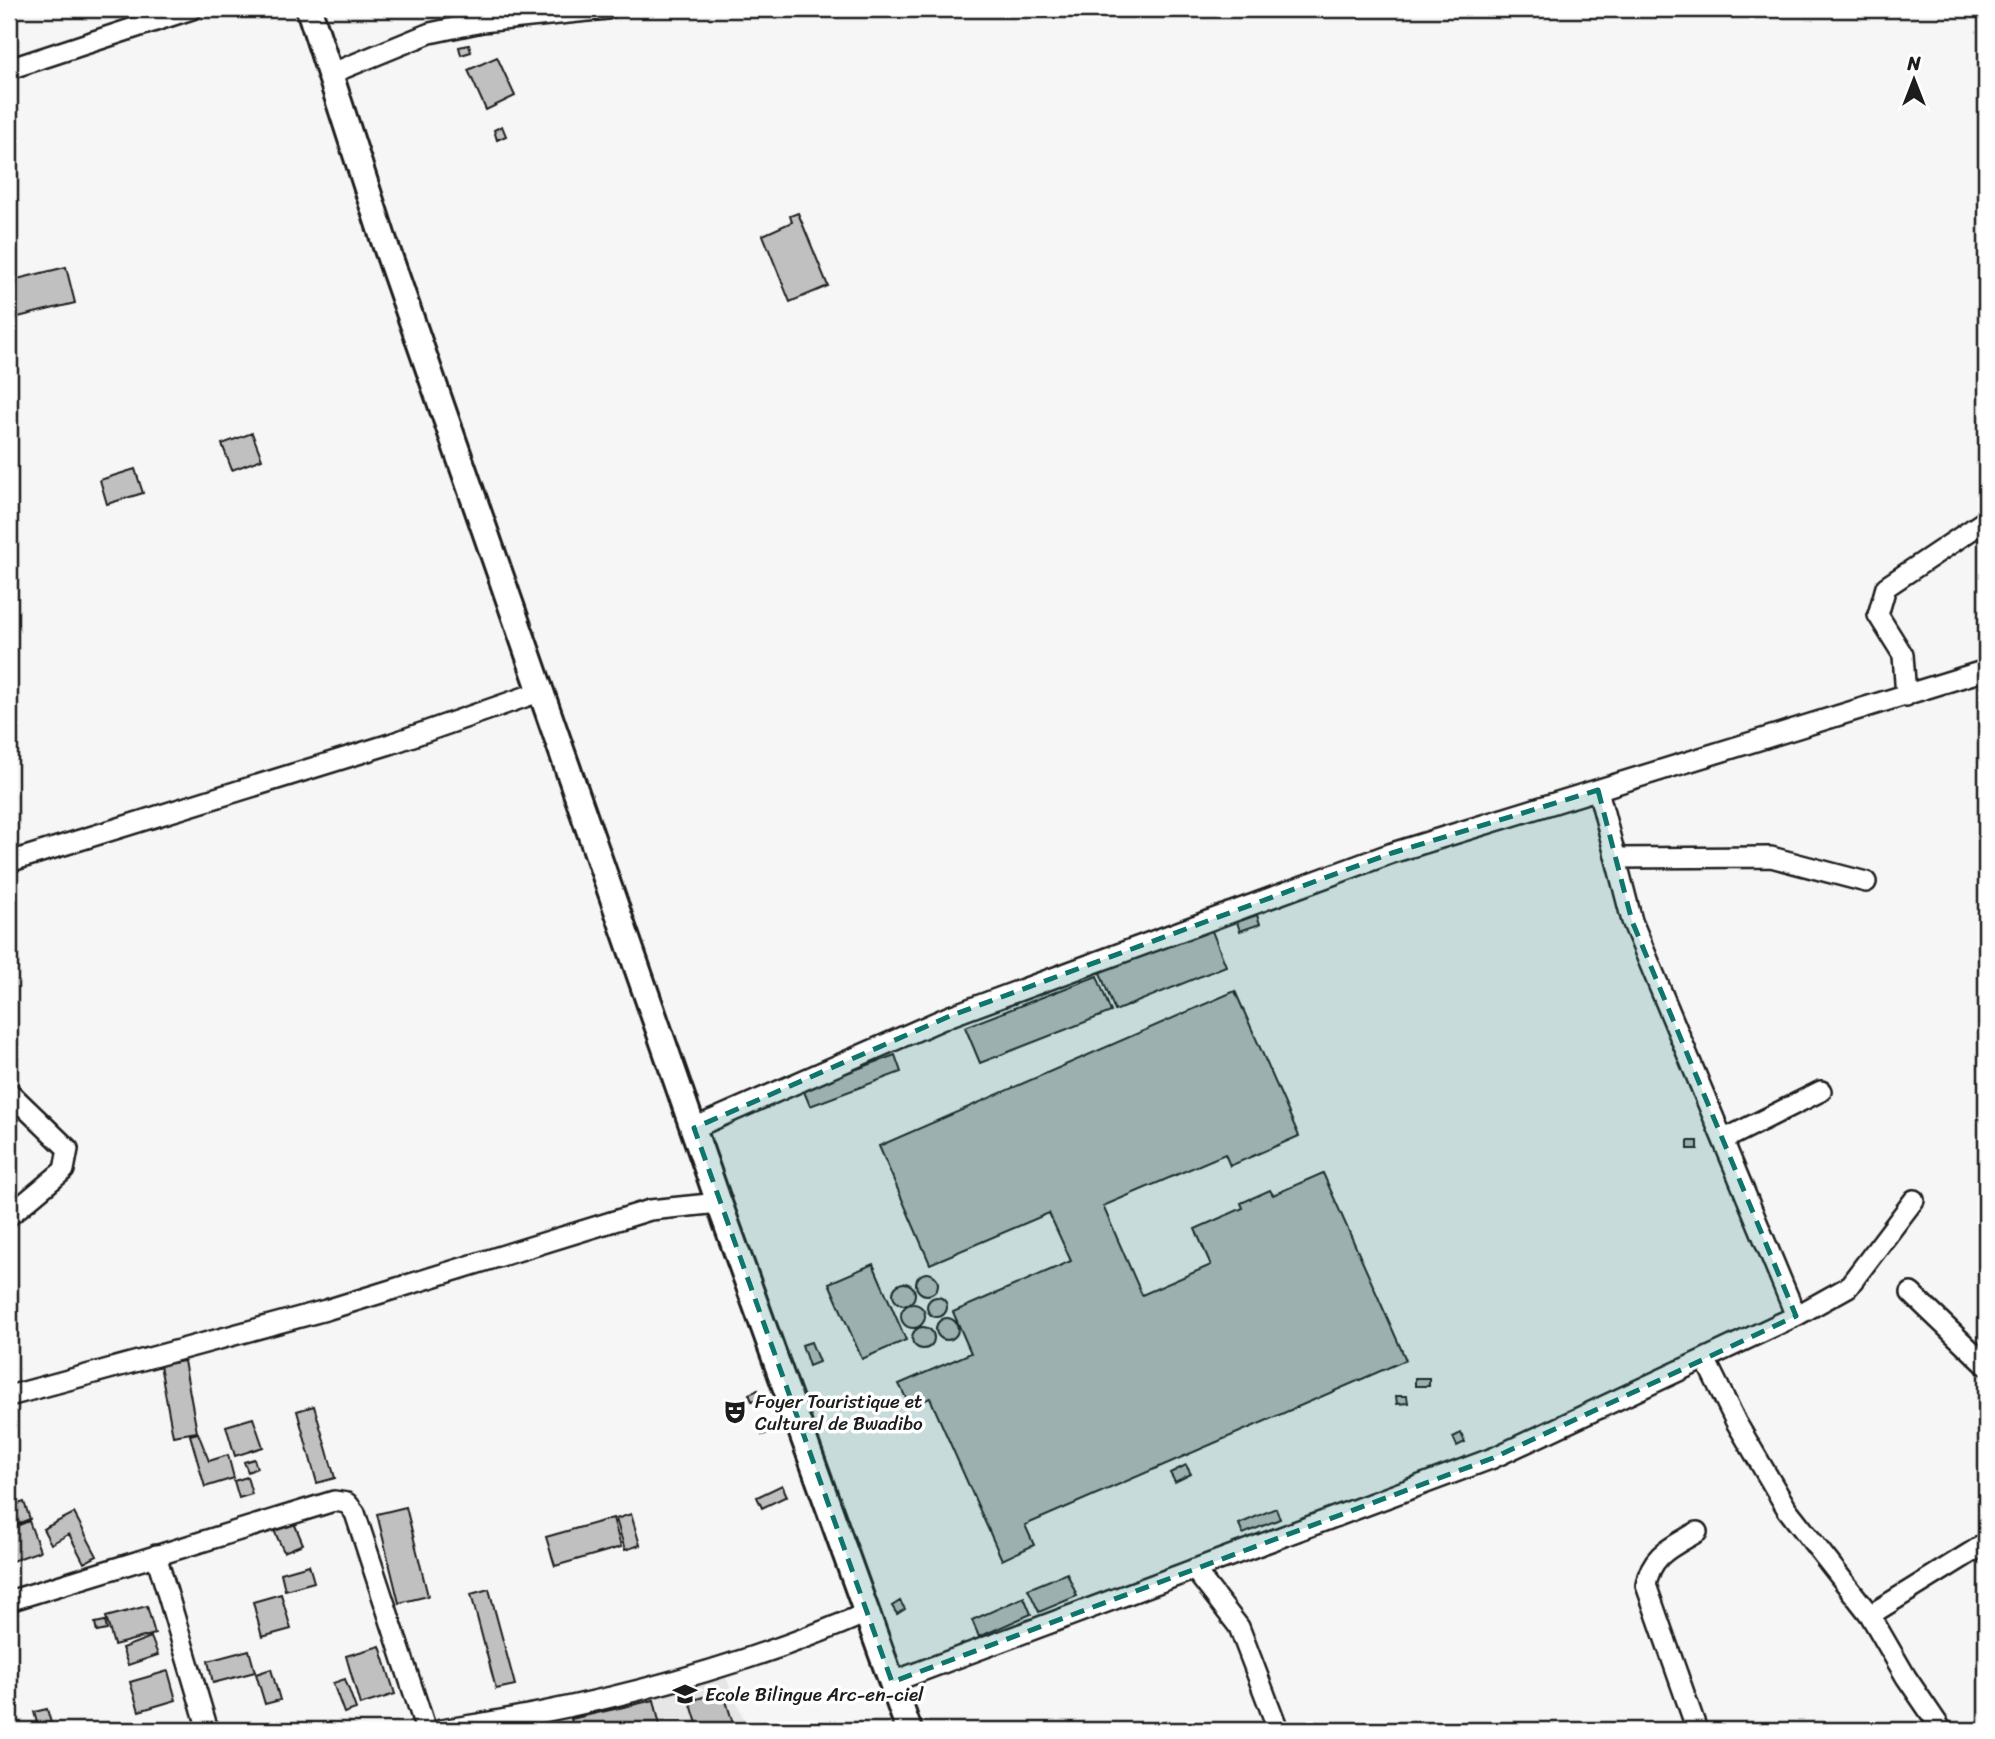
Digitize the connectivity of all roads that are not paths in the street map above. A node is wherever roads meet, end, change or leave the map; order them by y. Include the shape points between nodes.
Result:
1 (192, 9) edge
2 (309, 9) edge
3 (607, 9) edge
4 (9, 69) edge
5 (330, 74) junction
6 (1986, 520) edge
7 (1986, 670) edge
8 (542, 691) junction
9 (1906, 696) junction
10 (1598, 790) junction
11 (1616, 858) junction
12 (9, 862) edge
13 (1866, 882) dead end
14 (1821, 1091) dead end
15 (9, 1092) edge
16 (694, 1128) junction
17 (1725, 1139) junction
18 (1914, 1200) dead end
19 (719, 1203) junction
20 (9, 1216) edge
21 (1911, 1293) dead end
22 (1796, 1316) junction
23 (1705, 1359) junction
24 (1986, 1365) edge
25 (9, 1396) edge
26 (1697, 1532) dead end
27 (1986, 1543) edge
28 (156, 1555) junction
29 (1194, 1569) junction
30 (9, 1601) edge
31 (869, 1612) junction
32 (1870, 1615) junction
33 (892, 1682) junction
34 (1276, 1724) dead end
35 (208, 1730) edge
36 (426, 1730) edge
37 (441, 1730) edge
38 (909, 1730) edge
39 (1697, 1730) edge
40 (1942, 1730) edge

1 - 4 street
2 - 5 main road
3 - 5 street via 482,22 430,33
5 - 8 main road
6 - 9 street via 1886,587 1878,615 1903,655
7 - 9 street
8 - 12 street via 390,744
8 - 16 main road
9 - 10 street
10 - 11 street
10 - 16 street via 1392,853 950,1016
11 - 13 street via 1771,857
11 - 17 street via 1632,921
14 - 17 street
15 - 20 street via 68,1149 64,1170
16 - 19 main road
17 - 22 street
18 - 22 street via 1847,1287
19 - 25 street via 650,1210 326,1310
19 - 31 main road
21 - 24 street
22 - 23 street
23 - 29 street via 1493,1458
23 - 32 street via 1787,1509
26 - 39 street via 1661,1554 1649,1567 1646,1585
27 - 32 street
28 - 30 street
28 - 35 street
28 - 36 street via 334,1502 347,1503 355,1513
29 - 33 street
29 - 34 street via 1239,1627
31 - 33 main road
31 - 37 street via 766,1654 699,1674
32 - 40 street
33 - 38 main road

